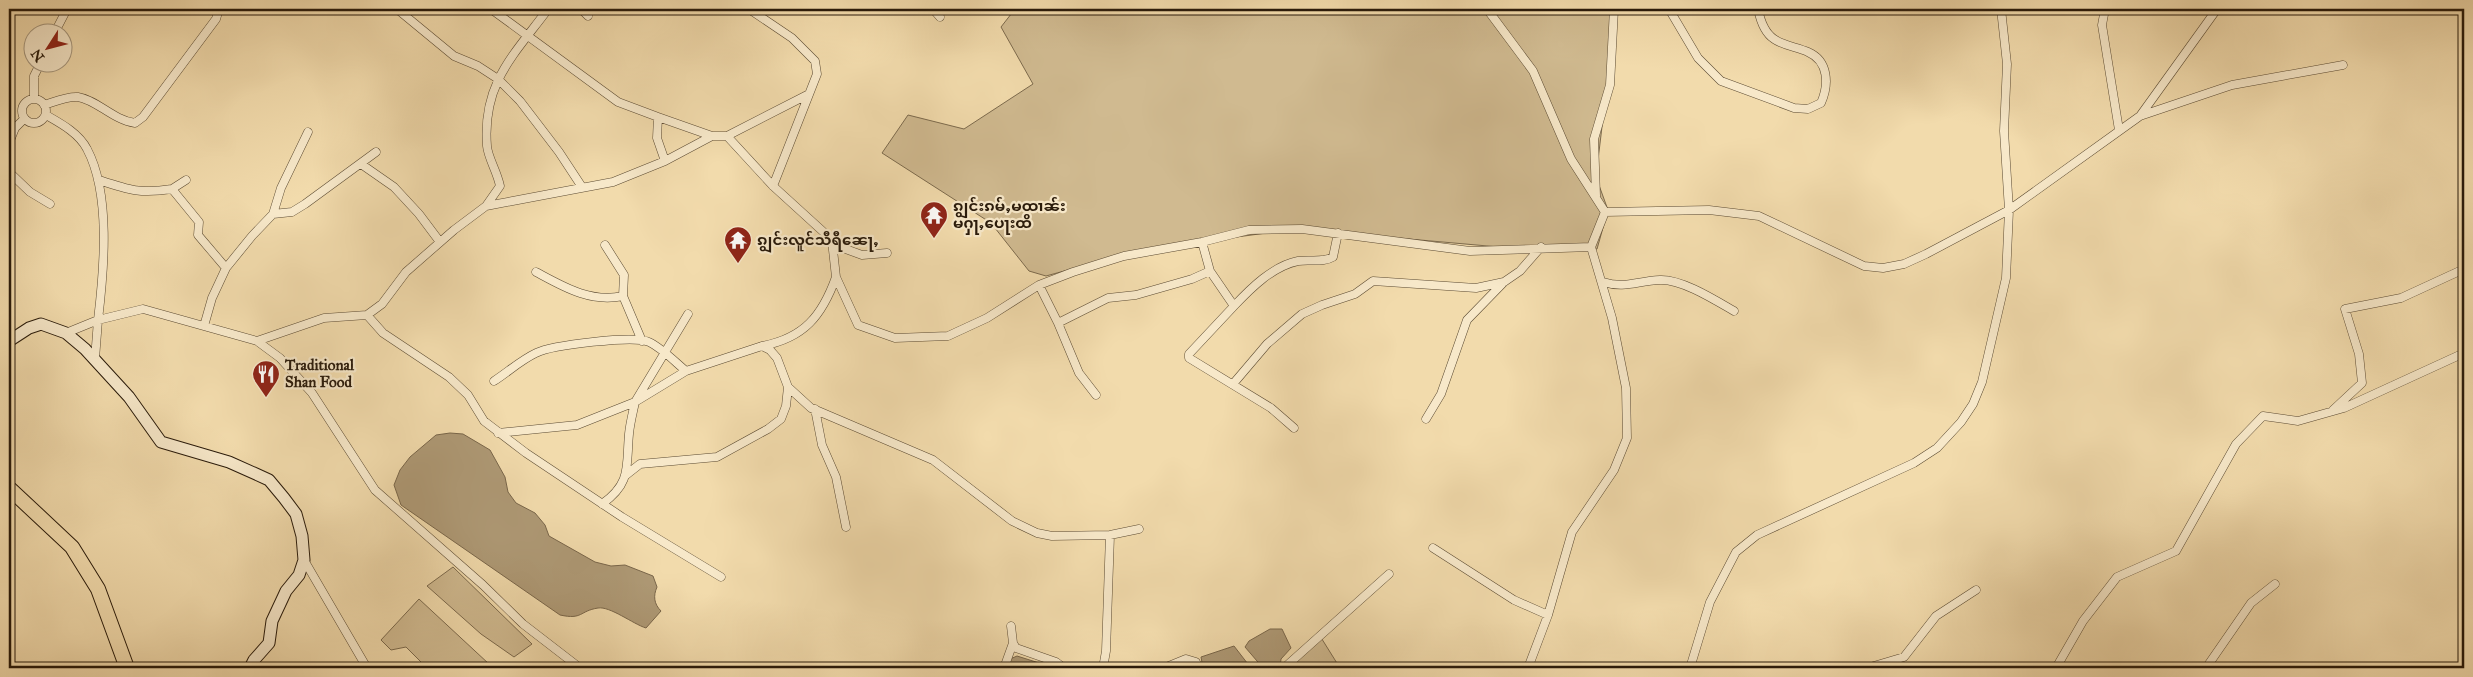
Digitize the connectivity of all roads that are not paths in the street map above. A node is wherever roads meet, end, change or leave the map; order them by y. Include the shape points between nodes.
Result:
1 (67, 9) edge
2 (219, 9) edge
3 (397, 9) edge
4 (491, 9) edge
5 (548, 9) edge
6 (581, 9) edge
7 (749, 9) edge
8 (933, 9) edge
9 (1486, 9) edge
10 (1614, 9) edge
11 (1669, 9) edge
12 (1758, 9) edge
13 (2001, 9) edge
14 (2105, 9) edge
15 (2217, 9) edge
16 (588, 16) dead end
17 (940, 17) dead end
18 (60, 22) edge
19 (529, 34) junction
20 (2343, 65) dead end
21 (36, 72) edge
22 (498, 79) junction
23 (807, 95) junction
24 (34, 99) junction
25 (44, 105) junction
26 (46, 115) junction
27 (2140, 116) junction
28 (658, 118) junction
29 (24, 119) junction
30 (12, 128) edge
31 (2120, 130) junction
32 (308, 132) dead end
33 (712, 136) junction
34 (727, 136) junction
35 (9, 143) edge
36 (376, 152) dead end
37 (666, 161) junction
38 (361, 164) junction
39 (9, 172) edge
40 (99, 180) junction
41 (186, 180) dead end
42 (774, 186) junction
43 (582, 187) junction
44 (172, 189) junction
45 (1596, 198) junction
46 (50, 204) dead end
47 (486, 206) junction
48 (2009, 210) junction
49 (1605, 212) junction
50 (273, 214) junction
51 (1338, 233) junction
52 (832, 241) junction
53 (440, 242) junction
54 (1202, 242) junction
55 (605, 245) dead end
56 (1541, 247) junction
57 (1591, 247) junction
58 (887, 253) dead end
59 (226, 268) junction
60 (2464, 269) edge
61 (1210, 271) junction
62 (536, 272) dead end
63 (836, 277) junction
64 (1504, 282) junction
65 (1603, 282) junction
66 (1039, 285) junction
67 (623, 296) junction
68 (1234, 306) junction
69 (1734, 311) dead end
70 (688, 314) dead end
71 (367, 315) junction
72 (98, 320) junction
73 (1058, 323) junction
74 (204, 326) junction
75 (66, 333) junction
76 (257, 341) junction
77 (642, 341) junction
78 (9, 342) edge
79 (762, 346) junction
80 (2464, 353) edge
81 (664, 354) junction
82 (95, 359) junction
83 (686, 370) junction
84 (494, 381) dead end
85 (1233, 384) junction
86 (788, 387) junction
87 (1096, 395) dead end
88 (635, 402) junction
89 (814, 409) junction
90 (2331, 412) junction
91 (1426, 420) dead end
92 (1294, 428) dead end
93 (498, 432) junction
94 (626, 475) junction
95 (9, 488) edge
96 (602, 504) junction
97 (846, 527) dead end
98 (1139, 529) dead end
99 (1110, 535) junction
100 (1433, 548) dead end
101 (304, 560) junction
102 (1389, 574) dead end
103 (721, 577) dead end
104 (2275, 584) dead end
105 (1976, 590) dead end
106 (1548, 615) junction
107 (1011, 626) dead end
108 (1013, 643) junction
109 (127, 668) edge
110 (250, 668) edge
111 (367, 668) edge
112 (580, 668) edge
113 (1004, 668) edge
114 (1064, 668) edge
115 (1103, 668) edge
116 (1164, 668) edge
117 (1198, 668) edge
118 (1284, 668) edge
119 (1528, 668) edge
120 (1690, 668) edge
121 (1867, 668) edge
122 (2056, 668) edge
123 (2206, 668) edge

1 - 18 street
2 - 25 street via 216,19 143,117 135,123 124,122 80,98 72,97
3 - 22 street via 454,56
4 - 19 street
5 - 19 street
6 - 16 street
7 - 23 street via 792,38 815,61 817,74
8 - 17 street
9 - 45 street via 1533,71 1572,159
10 - 45 street via 1610,85 1594,139
11 - 12 street via 1698,58 1721,81 1794,108 1808,109 1821,103 1827,80 1824,68 1810,53 1774,39
13 - 48 street via 2007,64 2004,132
14 - 31 street via 2102,25
15 - 27 street
19 - 22 street via 513,52
19 - 28 street via 618,102
20 - 27 street via 2232,85
21 - 24 street
22 - 43 street via 520,101
22 - 47 street via 489,109 487,145 500,186
23 - 34 street
23 - 42 street
24 - 25 street
24 - 29 street via 23,106
25 - 26 street
26 - 29 street via 41,122 34,124
26 - 40 street via 62,124 87,148
27 - 31 street
28 - 33 street
28 - 37 street via 657,138
29 - 30 street
30 - 35 street
31 - 48 street
32 - 50 street via 281,188
33 - 34 street
33 - 37 street
34 - 42 street
36 - 38 street
37 - 43 street via 613,182
38 - 50 street via 292,212
38 - 53 street via 394,187 420,214
39 - 46 street via 30,192
40 - 44 street via 134,192
40 - 72 street via 104,263
41 - 44 street
42 - 52 street
43 - 47 street
44 - 59 street via 199,222 198,235
45 - 49 street
47 - 53 street
48 - 49 street via 1926,254 1904,264 1883,268 1864,266 1759,216 1710,210
48 - 120 street via 2006,278 1982,382 1961,422 1937,448 1914,463 1756,534 1736,552 1710,602
49 - 57 street
50 - 59 street
51 - 54 street via 1302,229 1250,230
51 - 56 street via 1470,251
51 - 68 street via 1333,257 1283,266 1249,290
52 - 58 street via 862,254
52 - 63 street
53 - 71 street via 406,272 382,304
54 - 61 street
54 - 66 street via 1124,256
55 - 67 street via 624,276
56 - 57 street
56 - 64 street via 1520,271
57 - 65 street
59 - 74 street
60 - 90 street via 2400,298 2345,309 2359,354 2362,383
61 - 68 street
61 - 73 street via 1136,296 1108,298
62 - 67 street via 586,296 608,299
63 - 66 street via 858,325 895,338 948,336 987,318
63 - 79 street via 828,298 794,337
64 - 85 street via 1476,288 1373,281 1355,294 1302,314 1267,344
64 - 91 street via 1467,320 1441,394
65 - 69 street via 1622,287 1661,280 1676,282
65 - 106 street via 1626,388 1628,438 1614,470 1572,532
66 - 73 street
67 - 77 street
68 - 85 street via 1189,354 1192,360
70 - 81 street
71 - 76 street via 324,318
71 - 93 street via 382,333 449,377 468,395 484,421
72 - 74 street via 143,309
72 - 75 street
72 - 82 street
73 - 87 street via 1079,373
74 - 76 street
75 - 78 street via 41,324
75 - 82 street
76 - 112 street via 280,358 312,393 375,490 523,624
77 - 81 street via 649,342
77 - 84 street via 587,342 537,353
79 - 83 street
79 - 86 street via 777,358
80 - 90 street
81 - 83 street
81 - 88 street
82 - 101 street via 161,442 228,462 269,480 296,514
83 - 88 street
85 - 92 street via 1271,408
86 - 89 street
86 - 94 street via 781,418 733,450 718,458 640,464
88 - 93 street via 576,425
88 - 94 street
89 - 97 street via 822,445 836,477
89 - 99 street via 932,460 1012,521 1037,533 1052,536
90 - 122 street via 2298,421 2262,416 2236,444 2176,551 2117,577 2083,621
93 - 96 street
94 - 96 street via 616,494
95 - 109 highway via 72,547 98,589
96 - 103 street
98 - 99 street
99 - 115 street
100 - 106 street via 1514,600
101 - 110 street via 299,575 286,591 272,621 269,643
101 - 111 street
102 - 118 street
104 - 123 street via 2251,604
105 - 121 street via 1936,616 1904,657
106 - 119 street
107 - 108 street
108 - 113 street
108 - 114 street via 1016,648
116 - 117 street via 1186,659 1196,662

